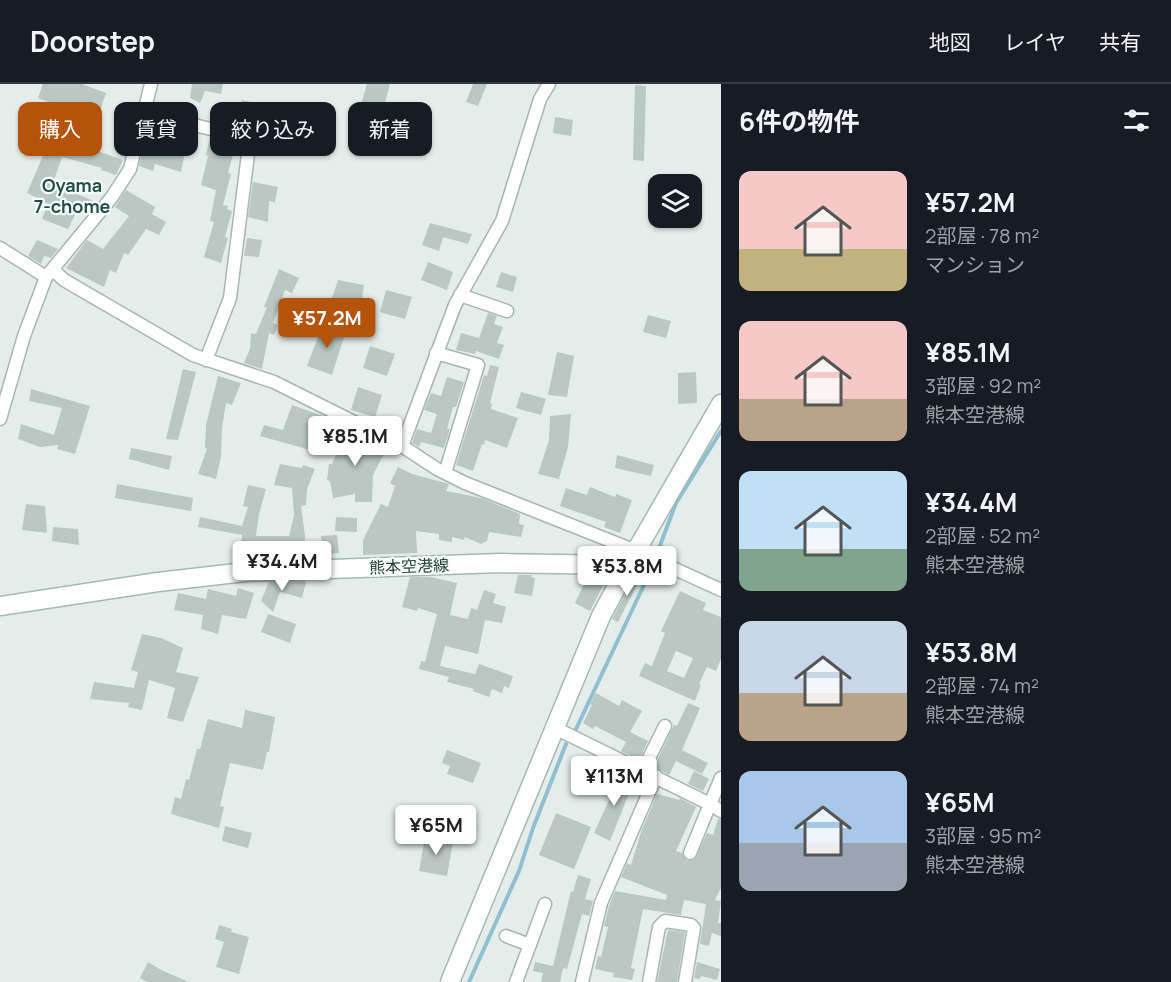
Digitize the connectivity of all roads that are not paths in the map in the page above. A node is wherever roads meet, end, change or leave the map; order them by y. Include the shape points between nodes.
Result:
1 (151, 84) edge
2 (549, 84) edge
3 (147, 102) edge
4 (198, 126) edge
5 (133, 156) edge
6 (0, 248) edge
7 (50, 273) junction
8 (460, 295) junction
9 (507, 311) dead end
10 (436, 353) junction
11 (206, 360) junction
12 (721, 404) edge
13 (0, 419) edge
14 (402, 446) junction
15 (445, 473) junction
16 (636, 551) junction
17 (721, 590) edge
18 (0, 606) edge
19 (665, 726) dead end
20 (555, 728) junction
21 (643, 770) junction
22 (656, 776) junction
23 (721, 778) edge
24 (710, 804) junction
25 (721, 811) edge
26 (690, 853) dead end
27 (545, 904) dead end
28 (506, 936) dead end
29 (530, 945) junction
30 (450, 982) edge
31 (516, 982) edge
32 (582, 982) edge
33 (650, 982) edge
34 (685, 982) edge

1 - 3 street
2 - 8 street via 540,99 502,221
4 - 11 street via 250,138 230,298
5 - 7 street via 130,169 112,197
6 - 7 street
7 - 11 street
7 - 13 street via 24,336
8 - 9 street
8 - 10 street
10 - 14 street
10 - 15 street via 478,364
11 - 14 street via 274,382
12 - 16 main road
14 - 15 street
15 - 16 street
16 - 17 street
16 - 18 main road, 熊本空港線 via 622,565 500,563 245,572
16 - 20 main road via 601,616
19 - 21 street
20 - 21 street
20 - 30 main road
21 - 22 street
22 - 24 street
22 - 32 street via 601,903
23 - 24 street
24 - 25 street
24 - 26 street
27 - 29 street
28 - 29 street
29 - 31 street
33 - 34 street via 659,927 665,921 694,928

